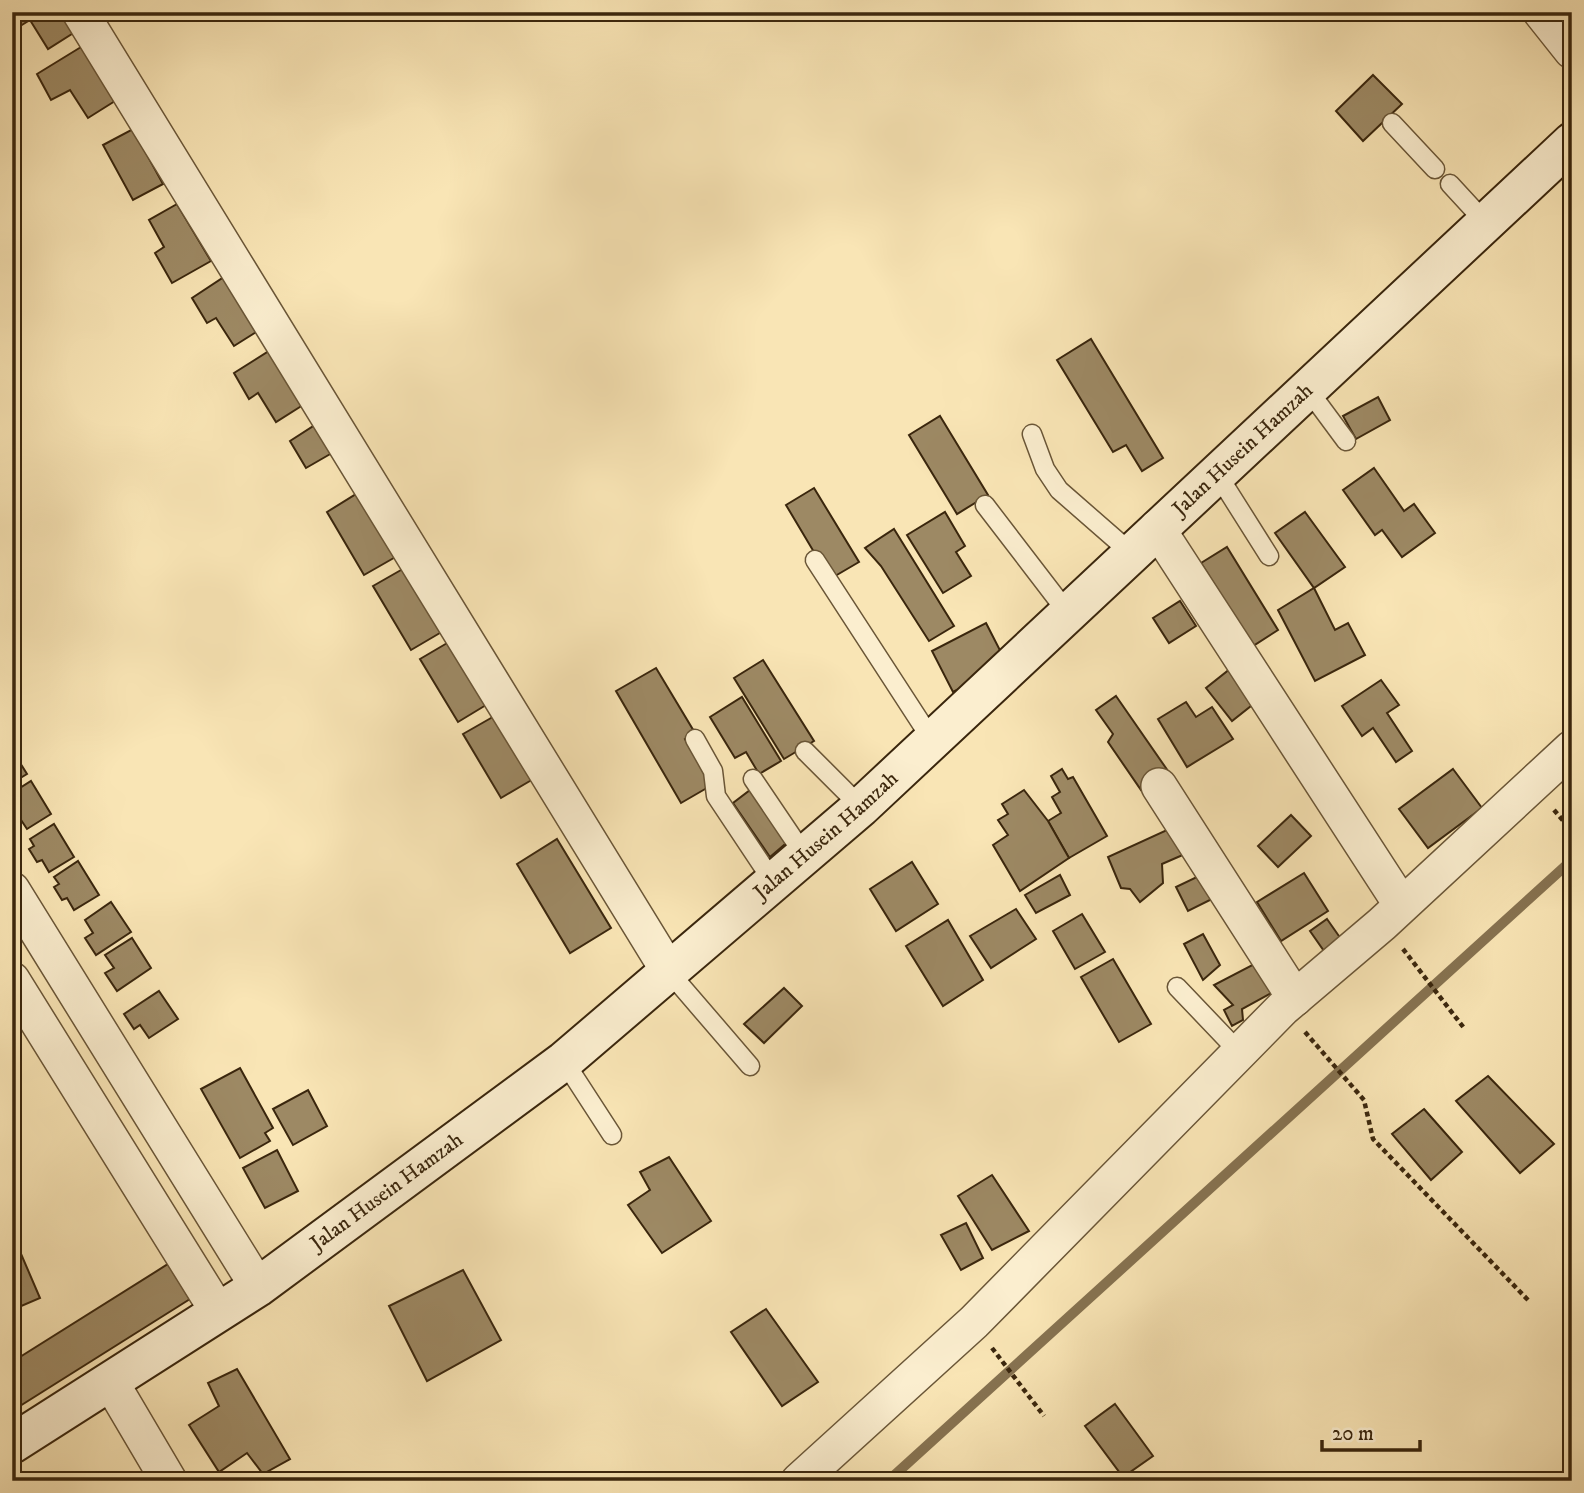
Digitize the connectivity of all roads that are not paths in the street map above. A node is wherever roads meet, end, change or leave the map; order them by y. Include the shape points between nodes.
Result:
1 (80, 12) edge
2 (1541, 12) edge
3 (1572, 51) edge
4 (1392, 123) dead end
5 (1572, 142) edge
6 (1435, 169) dead end
7 (1450, 184) dead end
8 (1486, 222) junction
9 (1307, 387) junction
10 (1032, 434) dead end
11 (1346, 441) dead end
12 (1216, 472) junction
13 (985, 505) dead end
14 (1143, 540) junction
15 (1269, 556) dead end
16 (815, 560) dead end
17 (1067, 612) junction
18 (695, 739) dead end
19 (932, 740) junction
20 (1572, 748) edge
21 (805, 751) dead end
22 (753, 779) dead end
23 (1159, 786) dead end
24 (861, 807) junction
25 (805, 856) junction
26 (774, 883) junction
27 (12, 890) edge
28 (1401, 904) junction
29 (56, 961) junction
30 (670, 973) junction
31 (14, 983) edge
32 (1177, 987) dead end
33 (1295, 998) junction
34 (1239, 1052) junction
35 (564, 1061) junction
36 (750, 1066) dead end
37 (612, 1135) dead end
38 (258, 1287) junction
39 (219, 1313) junction
40 (110, 1381) junction
41 (12, 1444) edge
42 (169, 1481) edge
43 (799, 1481) edge

1 - 30 street
2 - 3 street
4 - 6 lane
5 - 8 street, Jalan Husein Hamzah
7 - 8 lane
8 - 9 street, Jalan Husein Hamzah
9 - 11 lane
9 - 12 street, Jalan Husein Hamzah
10 - 14 lane via 1059,490
12 - 14 street, Jalan Husein Hamzah
12 - 15 lane
13 - 17 lane
14 - 17 street, Jalan Husein Hamzah
14 - 28 street
16 - 19 lane
17 - 19 street, Jalan Husein Hamzah
18 - 26 lane via 713,771 716,796
19 - 24 street, Jalan Husein Hamzah
20 - 28 street
21 - 24 lane
22 - 25 lane
23 - 33 street
24 - 25 street, Jalan Husein Hamzah
25 - 26 street, Jalan Husein Hamzah
26 - 30 street, Jalan Husein Hamzah
27 - 29 street
28 - 33 street
29 - 31 street
29 - 38 street
30 - 35 street, Jalan Husein Hamzah
30 - 36 lane
31 - 39 street
32 - 34 lane
33 - 34 street
34 - 43 street via 974,1322
35 - 37 lane
35 - 38 street, Jalan Husein Hamzah
38 - 39 street, Jalan Husein Hamzah
39 - 40 street, Jalan Husein Hamzah
40 - 41 street, Jalan Husein Hamzah
40 - 42 street

